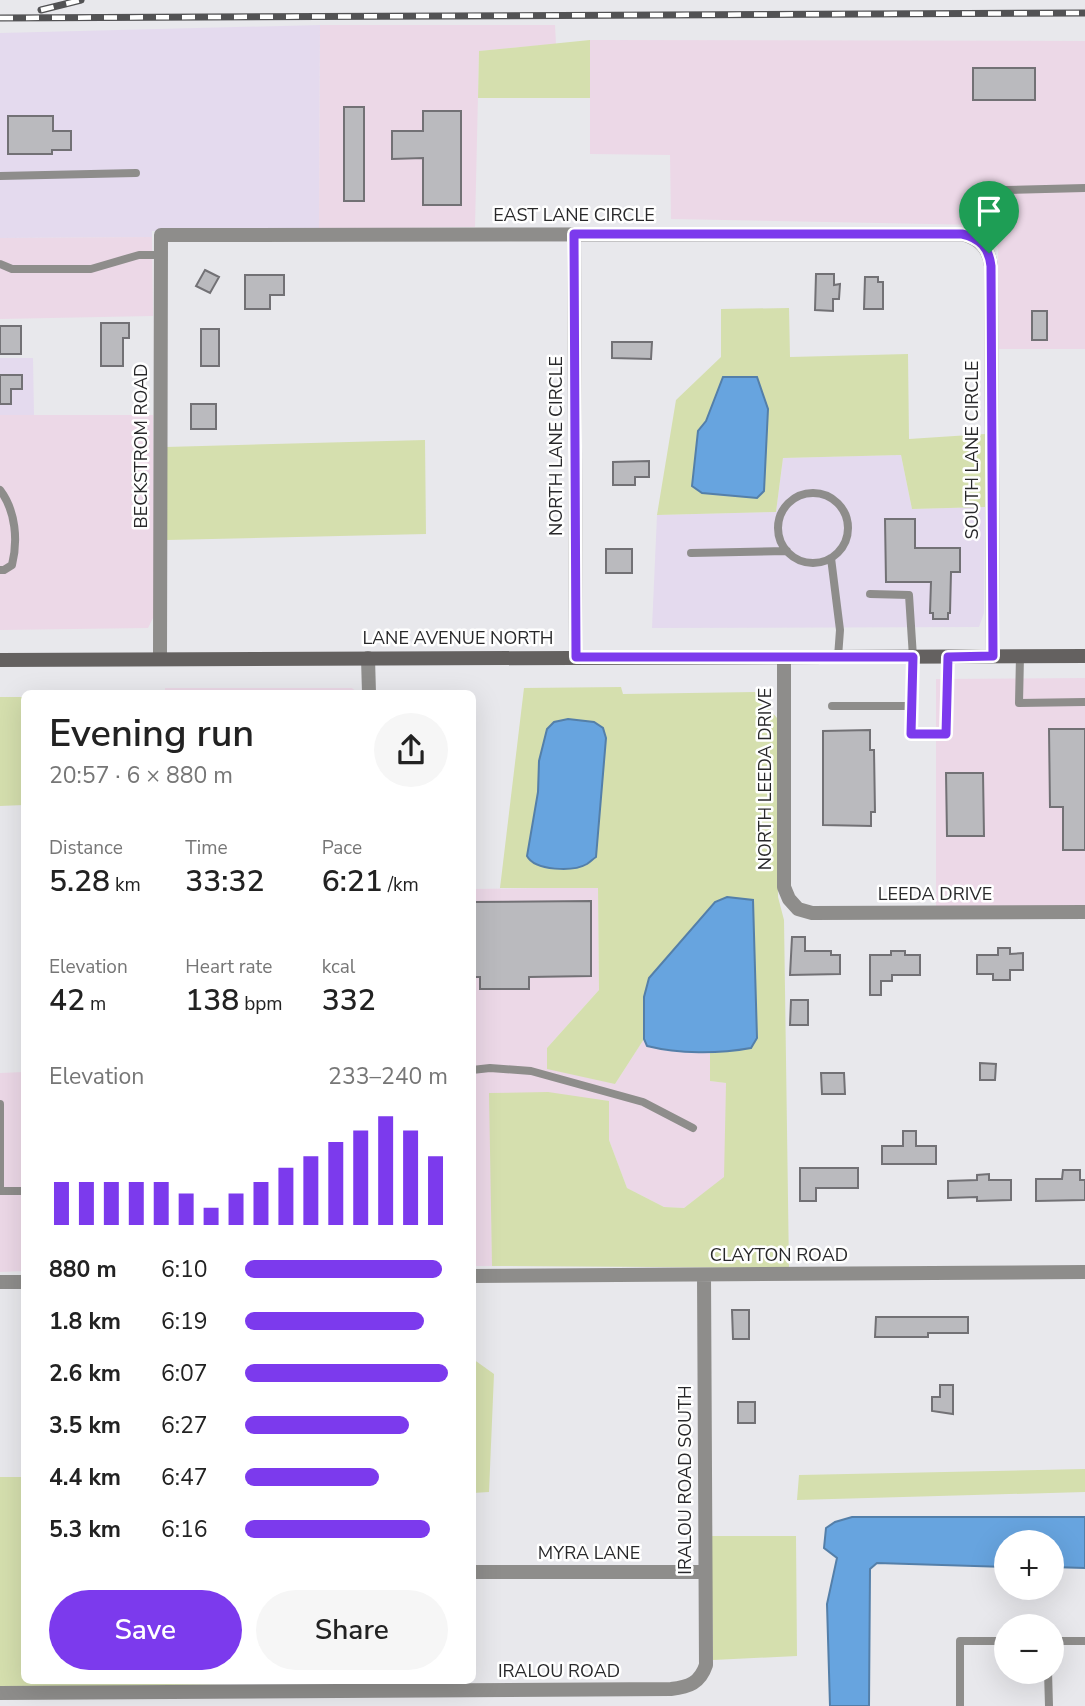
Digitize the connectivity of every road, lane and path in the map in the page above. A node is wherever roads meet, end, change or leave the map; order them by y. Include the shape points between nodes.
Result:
1 (136, 173) dead end
2 (0, 176) edge
3 (1085, 188) edge
4 (574, 234) junction
5 (161, 235) joint
6 (985, 246) junction
7 (161, 255) junction
8 (0, 264) edge
9 (0, 490) edge
10 (787, 551) junction
11 (691, 554) dead end
12 (831, 558) junction
13 (0, 570) edge
14 (870, 593) dead end
15 (993, 656) junction
16 (1020, 656) junction
17 (1085, 656) edge
18 (576, 657) junction
19 (784, 657) junction
20 (838, 657) junction
21 (913, 657) junction
22 (948, 657) junction
23 (160, 658) junction
24 (368, 658) junction
25 (0, 660) edge
26 (369, 690) edge
27 (1085, 702) edge
28 (832, 706) dead end
29 (912, 706) junction
30 (789, 899) joint
31 (1085, 912) edge
32 (476, 1070) edge
33 (0, 1104) edge
34 (693, 1128) dead end
35 (1, 1157) edge
36 (1, 1191) edge
37 (21, 1191) edge
38 (1085, 1272) edge
39 (704, 1275) junction
40 (476, 1276) edge
41 (21, 1282) edge
42 (0, 1283) edge
43 (476, 1572) edge
44 (705, 1572) junction
45 (994, 1641) edge
46 (1064, 1641) edge
47 (1085, 1641) edge
48 (696, 1682) joint
49 (1048, 1684) edge
50 (0, 1693) edge
51 (960, 1706) edge
52 (1049, 1706) edge

1 - 2 lane
3 - 6 lane via 1006,190 995,202
4 - 5 street, EAST LANE CIRCLE
4 - 6 street, EAST LANE CIRCLE via 962,234
4 - 18 street, NORTH LANE CIRCLE
5 - 7 street, BECKSTROM ROAD
6 - 15 street, SOUTH LANE CIRCLE via 991,266
7 - 8 lane via 139,255 91,269 12,269
7 - 23 street, BECKSTROM ROAD
9 - 13 lane via 9,502 16,550 12,565
10 - 11 lane
10 - 12 lane via 808,563
10 - 12 lane via 779,530 785,508 793,500 815,493 835,501 847,520 845,542
12 - 20 lane via 840,630
14 - 21 lane via 909,595
15 - 16 main road, LANE AVENUE NORTH
15 - 22 main road, LANE AVENUE NORTH
16 - 17 main road, LANE AVENUE NORTH
16 - 27 lane via 1019,703
18 - 19 main road, LANE AVENUE NORTH
18 - 24 main road, LANE AVENUE NORTH
19 - 20 main road, LANE AVENUE NORTH
19 - 30 street, NORTH LEEDA DRIVE via 784,887
20 - 21 main road, LANE AVENUE NORTH
21 - 22 main road, LANE AVENUE NORTH
21 - 29 lane
22 - 29 lane via 946,734 911,734
23 - 24 main road, LANE AVENUE NORTH
23 - 25 main road, LANE AVENUE NORTH
24 - 26 street
28 - 29 lane
30 - 31 street, LEEDA DRIVE via 798,909 812,913
32 - 34 lane via 531,1071 643,1102
33 - 35 lane
35 - 36 lane
36 - 37 lane
38 - 39 street, CLAYTON ROAD
39 - 40 street, CLAYTON ROAD
39 - 44 street, IRALOU ROAD SOUTH
41 - 42 street
43 - 44 street, MYRA LANE
44 - 48 street, IRALOU ROAD SOUTH via 706,1665
45 - 51 lane via 960,1641
46 - 47 lane
48 - 50 street, IRALOU ROAD via 671,1689
49 - 52 lane

